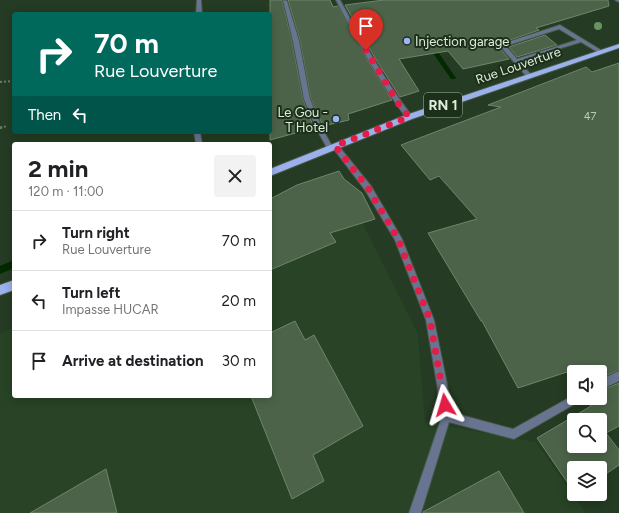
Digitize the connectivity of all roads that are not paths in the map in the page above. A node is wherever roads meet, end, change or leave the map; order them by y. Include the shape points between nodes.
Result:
1 (199, 0) edge
2 (338, 0) edge
3 (285, 1) dead end
4 (199, 12) edge
5 (581, 40) junction
6 (619, 46) edge
7 (601, 52) junction
8 (515, 60) junction
9 (529, 76) junction
10 (409, 117) junction
11 (332, 147) junction
12 (272, 172) edge
13 (12, 286) edge
14 (0, 290) edge
15 (619, 376) edge
16 (607, 382) edge
17 (567, 404) edge
18 (446, 416) junction
19 (415, 513) edge

1 - 4 street
2 - 10 street via 350,24
3 - 11 street via 307,99 319,128
5 - 7 street
5 - 8 street
5 - 8 street via 560,27 502,46
6 - 7 main road, Rue Louverture / RN 1
7 - 9 main road, Rue Louverture / RN 1
8 - 9 street
9 - 10 main road, Rue Louverture / RN 1
10 - 11 main road, Rue Louverture / RN 1
11 - 12 main road, Rue Louverture / RN 1
11 - 18 street via 368,188 398,239 430,320
13 - 14 main road
15 - 16 street
17 - 18 street via 514,434
18 - 19 street

